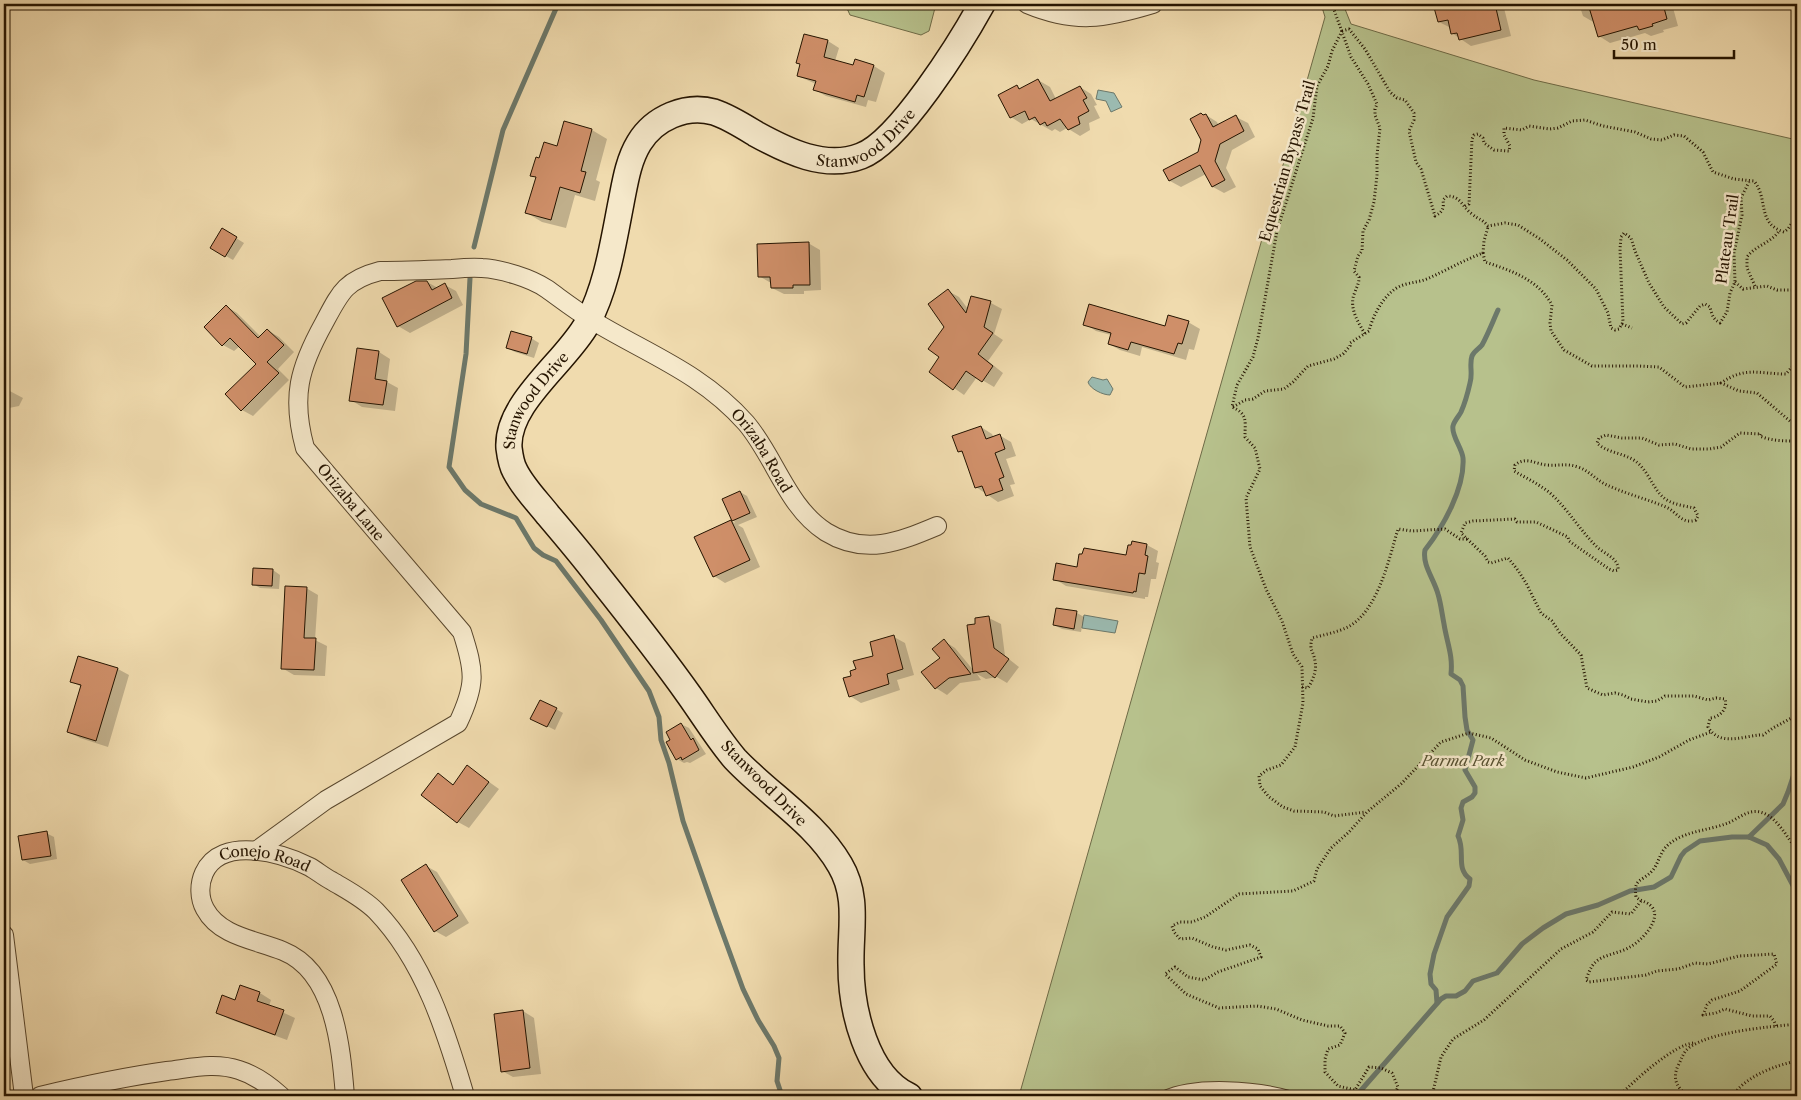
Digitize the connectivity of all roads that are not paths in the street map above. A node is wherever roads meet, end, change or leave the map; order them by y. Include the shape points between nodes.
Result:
1 (982, 4) edge
2 (1027, 4) edge
3 (1153, 4) edge
4 (589, 319) junction
5 (937, 526) dead end
6 (256, 852) junction
7 (4, 935) edge
8 (24, 1096) edge
9 (40, 1096) edge
10 (281, 1096) edge
11 (345, 1096) edge
12 (465, 1096) edge
13 (909, 1096) edge
14 (1164, 1096) edge
15 (1291, 1096) edge

1 - 4 main road, Stanwood Drive via 904,119 881,144 862,156 837,161 808,157 778,146 710,111 680,112 656,124 644,136 632,158 605,279
2 - 3 street via 1058,15 1083,18 1111,15
4 - 5 street, Orizaba Road via 680,369 737,414 760,442 798,505 827,533 854,543 877,546 901,541
4 - 6 street, Orizaba Lane via 539,284 482,268 380,271 352,282 341,292 303,365 298,409 305,448 462,632 473,676 472,689 458,723 326,800
4 - 13 main road, Stanwood Drive via 567,352 520,407 509,437 512,465 533,497 668,667 722,743 747,771 815,834 841,867 853,898 851,978 861,1030 881,1073
6 - 11 street, Conejo Road via 239,850 215,859 201,880 204,908 211,919 226,929 284,951 310,970 320,984 333,1020 342,1058
6 - 12 street, Conejo Road via 274,854 309,867 351,891 375,910 414,964 435,1004
7 - 8 street
9 - 10 street via 104,1081 197,1066 239,1070 256,1077
14 - 15 lane via 1187,1089 1216,1088 1264,1090

